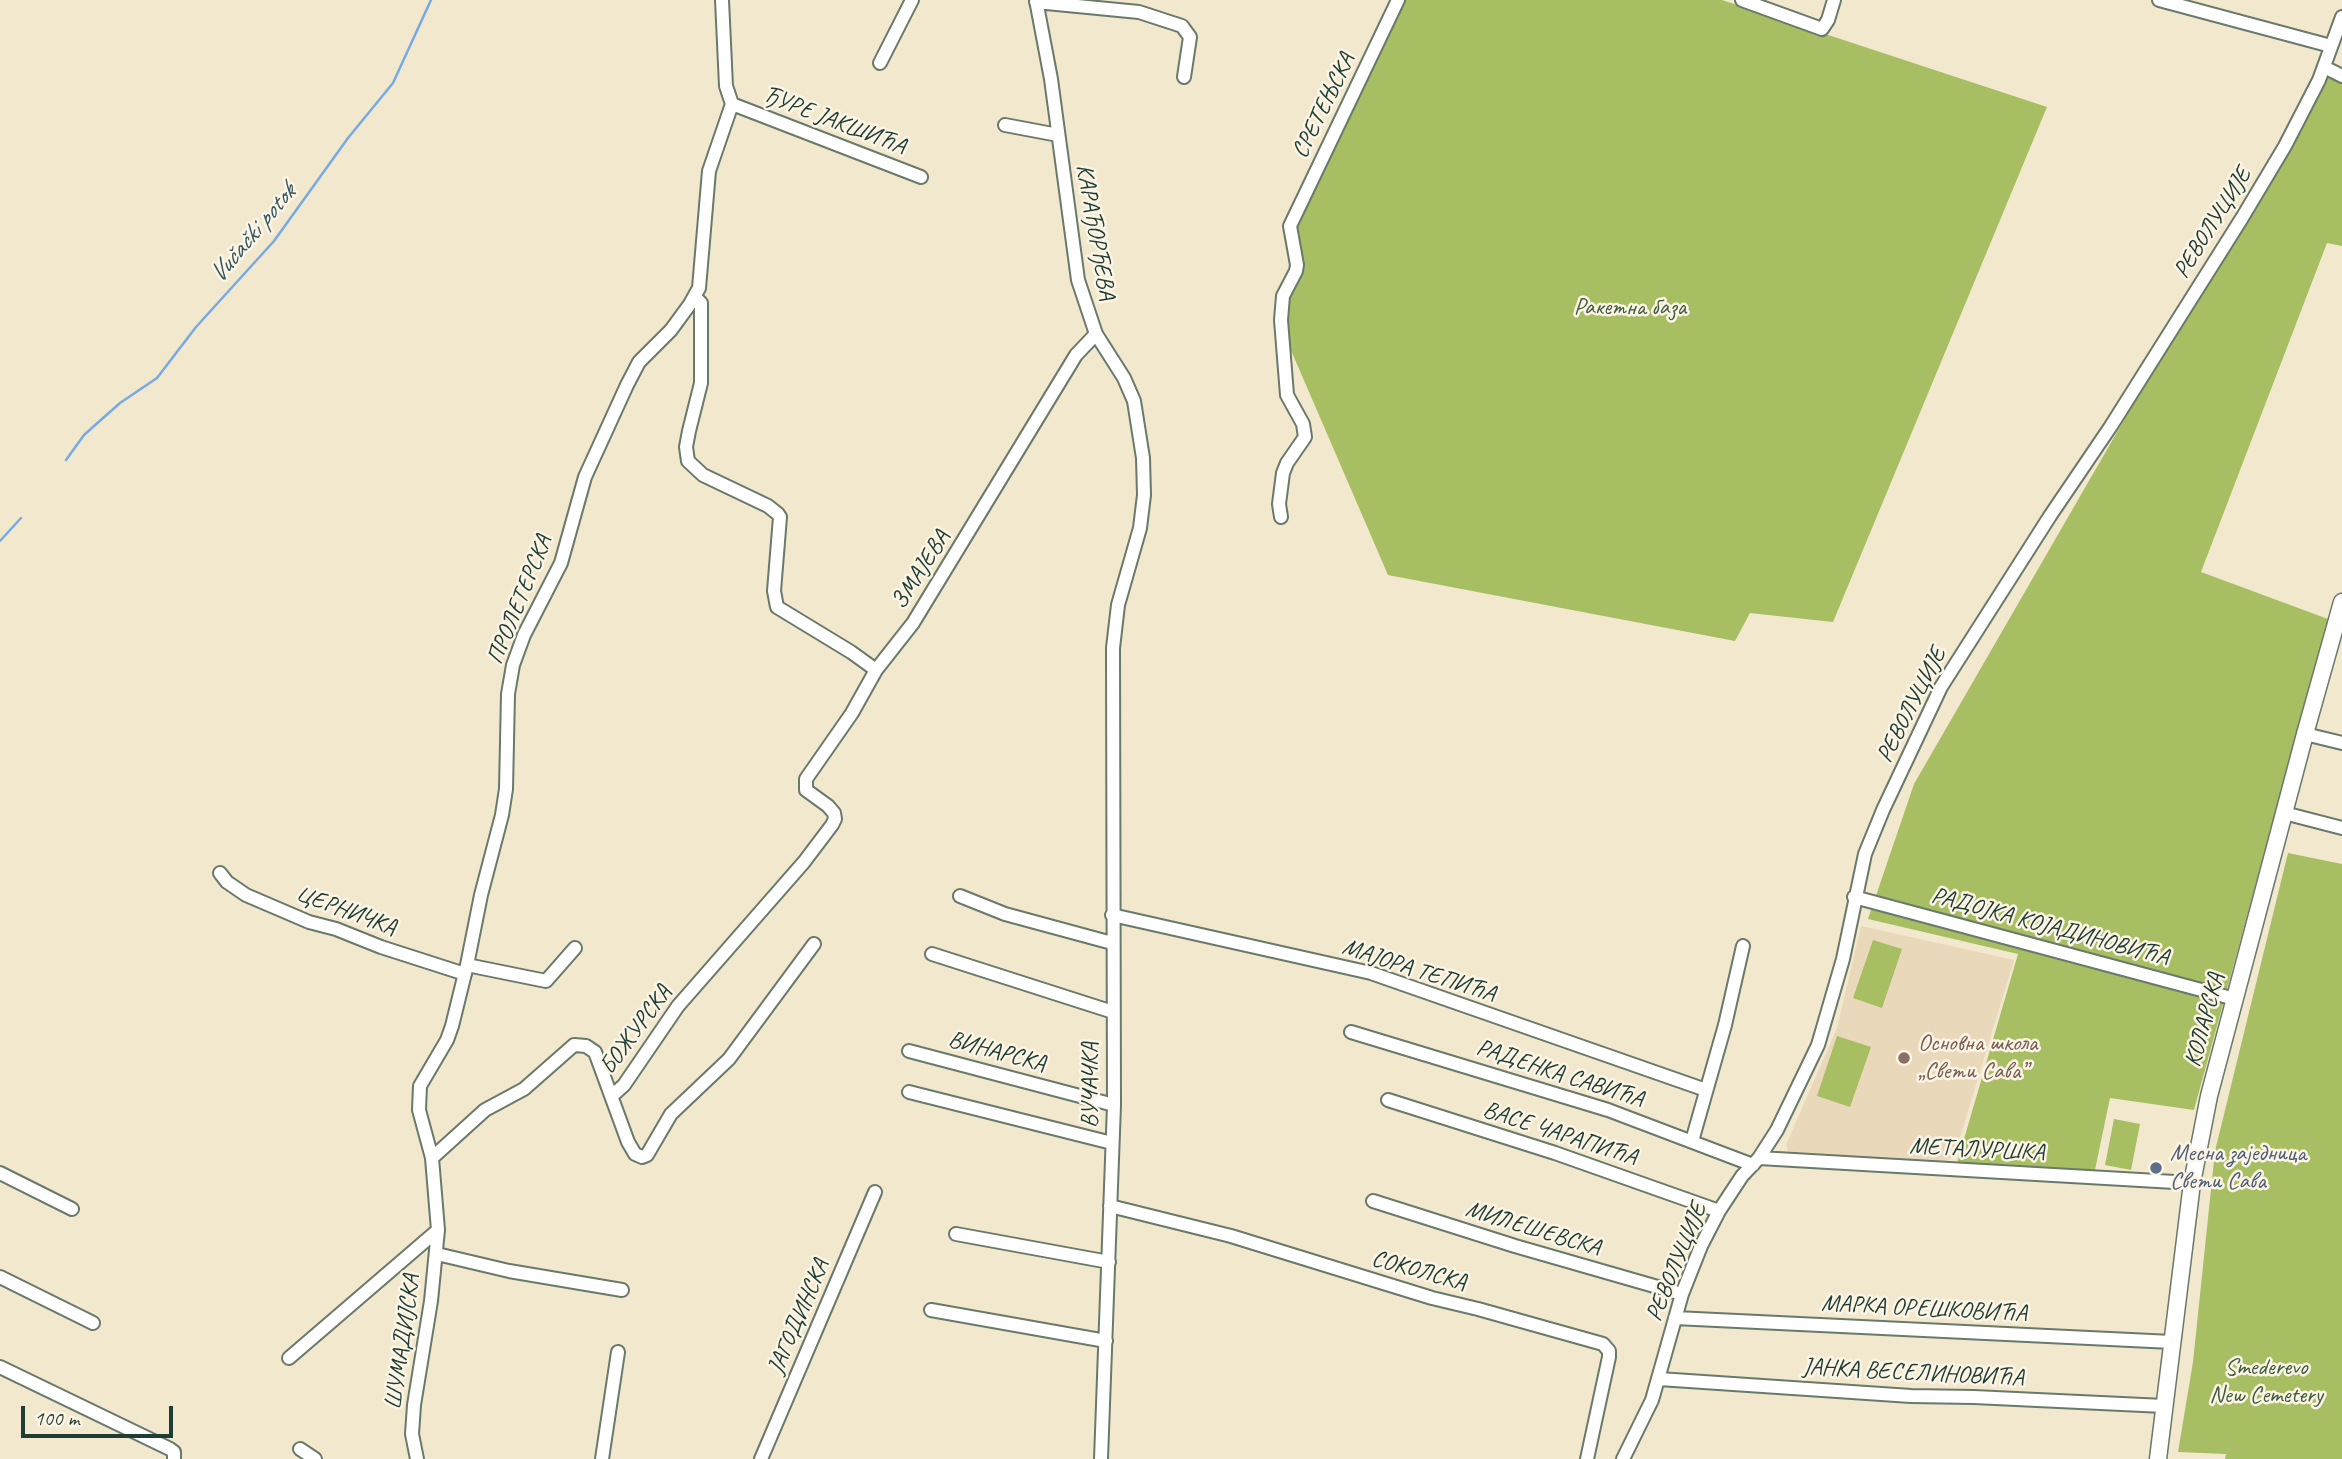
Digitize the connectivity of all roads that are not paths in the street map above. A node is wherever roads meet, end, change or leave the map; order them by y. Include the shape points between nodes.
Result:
1 (722, 0) edge
2 (912, 0) edge
3 (1398, 0) edge
4 (1742, 0) edge
5 (1834, 0) edge
6 (2159, 0) edge
7 (1036, 1) edge
8 (2342, 17) edge
9 (2331, 46) junction
10 (880, 63) dead end
11 (2324, 67) junction
12 (2342, 76) edge
13 (1184, 77) dead end
14 (732, 104) junction
15 (1005, 125) dead end
16 (1058, 135) junction
17 (921, 177) dead end
18 (695, 297) junction
19 (1096, 334) junction
20 (1281, 517) dead end
21 (2342, 601) edge
22 (876, 670) junction
23 (1112, 710) joint
24 (2305, 734) junction
25 (2342, 743) edge
26 (2284, 813) junction
27 (835, 819) joint
28 (2342, 828) edge
29 (219, 873) dead end
30 (960, 896) dead end
31 (1854, 897) junction
32 (1112, 915) junction
33 (1112, 943) junction
34 (814, 944) dead end
35 (1743, 946) dead end
36 (575, 948) dead end
37 (932, 954) dead end
38 (466, 970) junction
39 (2235, 999) junction
40 (1113, 1012) junction
41 (1351, 1032) dead end
42 (909, 1051) dead end
43 (1706, 1090) junction
44 (909, 1092) dead end
45 (613, 1096) junction
46 (1388, 1100) dead end
47 (1114, 1105) junction
48 (1692, 1141) junction
49 (1112, 1143) junction
50 (432, 1158) junction
51 (1756, 1162) junction
52 (0, 1173) edge
53 (2192, 1183) junction
54 (875, 1192) dead end
55 (1373, 1201) dead end
56 (1110, 1206) junction
57 (72, 1209) dead end
58 (1719, 1211) junction
59 (438, 1230) junction
60 (956, 1234) dead end
61 (437, 1254) junction
62 (1108, 1262) junction
63 (0, 1277) edge
64 (622, 1290) dead end
65 (1682, 1294) junction
66 (931, 1310) dead end
67 (1675, 1318) junction
68 (93, 1323) dead end
69 (1106, 1341) junction
70 (2172, 1342) junction
71 (618, 1352) dead end
72 (289, 1358) dead end
73 (0, 1367) edge
74 (1659, 1379) junction
75 (2164, 1406) junction
76 (300, 1449) dead end
77 (174, 1459) edge
78 (315, 1459) edge
79 (417, 1459) edge
80 (602, 1459) edge
81 (761, 1459) edge
82 (1101, 1459) edge
83 (1587, 1459) edge
84 (1623, 1459) edge
85 (2158, 1459) edge

1 - 14 street via 726,86
2 - 10 street
3 - 20 street, СРЕТЕЊСКА via 1290,226 1297,265 1283,296 1281,320 1287,395 1305,437 1283,473
4 - 5 street via 1818,29 1825,27
6 - 9 street
7 - 13 street via 1139,12 1182,26 1190,37
7 - 16 street, КАРАЂОРЂЕВА
8 - 9 street, РЕВОЛУЦИЈЕ
9 - 11 street, РЕВОЛУЦИЈЕ
11 - 12 street
11 - 31 street, РЕВОЛУЦИЈЕ via 2242,218 1941,687 1883,810
14 - 17 street, ЂУРЕ ЈАКШИЋА
14 - 18 street, ПРОЛЕТЕРСКА via 709,170 701,279
15 - 16 street
16 - 19 street, КАРАЂОРЂЕВА via 1078,280
18 - 22 street via 701,303 701,383 686,447 688,461 703,475 768,506 780,517 774,591 777,607
18 - 38 street, ПРОЛЕТЕРСКА via 639,362 627,385 586,477 561,563 513,665 502,815
19 - 22 street, ЗМАЈЕВА via 1069,368 913,623
19 - 23 street, КАРАЂОРЂЕВА via 1134,401 1143,468 1140,528 1115,627
21 - 24 main road, КОЛАРСКА
22 - 27 street, ЗМАЈЕВА via 804,785 831,809
23 - 32 street, ВУЧАЧКА
24 - 25 street
24 - 26 main road, КОЛАРСКА
26 - 28 street
26 - 39 main road, КОЛАРСКА
27 - 45 street, БОЖУРСКА via 804,862 678,1006
29 - 38 street, ЦЕРНИЧКА via 246,895 309,922
30 - 33 street via 1005,914
31 - 39 street, РАДОЈКА КОЈАДИНОВИЋА
31 - 51 street, РЕВОЛУЦИЈЕ via 1826,1025 1798,1091
32 - 33 street, ВУЧАЧКА
32 - 43 street, МАЈОРА ТЕПИЋА via 1371,973
33 - 40 street, ВУЧАЧКА
34 - 45 street, БОЖУРСКА via 729,1059 671,1114 647,1155 635,1154 628,1142
35 - 43 street
36 - 38 street, ЦЕРНИЧКА via 546,981
37 - 40 street
38 - 50 street, ПРОЛЕТЕРСКА via 447,1040 418,1093
39 - 53 main road, КОЛАРСКА
40 - 47 street, ВУЧАЧКА
41 - 48 street, РАДЕНКА САВИЋА via 1608,1110
42 - 47 street, ВИНАРСКА
43 - 48 street
44 - 49 street
45 - 50 street via 595,1052 586,1045 574,1045 524,1089 485,1110
46 - 58 street, ВАСЕ ЧАРАПИЋА
47 - 49 street, ВУЧАЧКА
48 - 51 street, РАДЕНКА САВИЋА
49 - 56 street, ВУЧАЧКА
50 - 59 street, ПРОЛЕТЕРСКА
51 - 53 street, МЕТАЛУРШКА
51 - 58 street, РЕВОЛУЦИЈЕ
52 - 57 street
53 - 70 main road, КОЛАРСКА
54 - 81 street, ЈАГОДИНСКА
55 - 65 street, МИЛЕШЕВСКА
56 - 62 street, ВУЧАЧКА
56 - 83 street, СОКОЛСКА via 1603,1344 1609,1357
58 - 65 street, РЕВОЛУЦИЈЕ
59 - 61 street, ШУМАДИЈСКА
59 - 72 street
60 - 62 street
61 - 64 street
61 - 79 street, ШУМАДИЈСКА via 414,1405 412,1434
62 - 69 street, ВУЧАЧКА
63 - 68 street
65 - 67 street, РЕВОЛУЦИЈЕ
66 - 69 street
67 - 70 street, МАРКА ОРЕШКОВИЋА
67 - 74 street, РЕВОЛУЦИЈЕ
69 - 82 street, ВУЧАЧКА
70 - 75 main road, КОЛАРСКА
71 - 80 street
73 - 77 street via 170,1449
74 - 75 street, ЈАНКА ВЕСЕЛИНОВИЋА via 1911,1396
74 - 84 street, РЕВОЛУЦИЈЕ
75 - 85 main road, КОЛАРСКА
76 - 78 street

